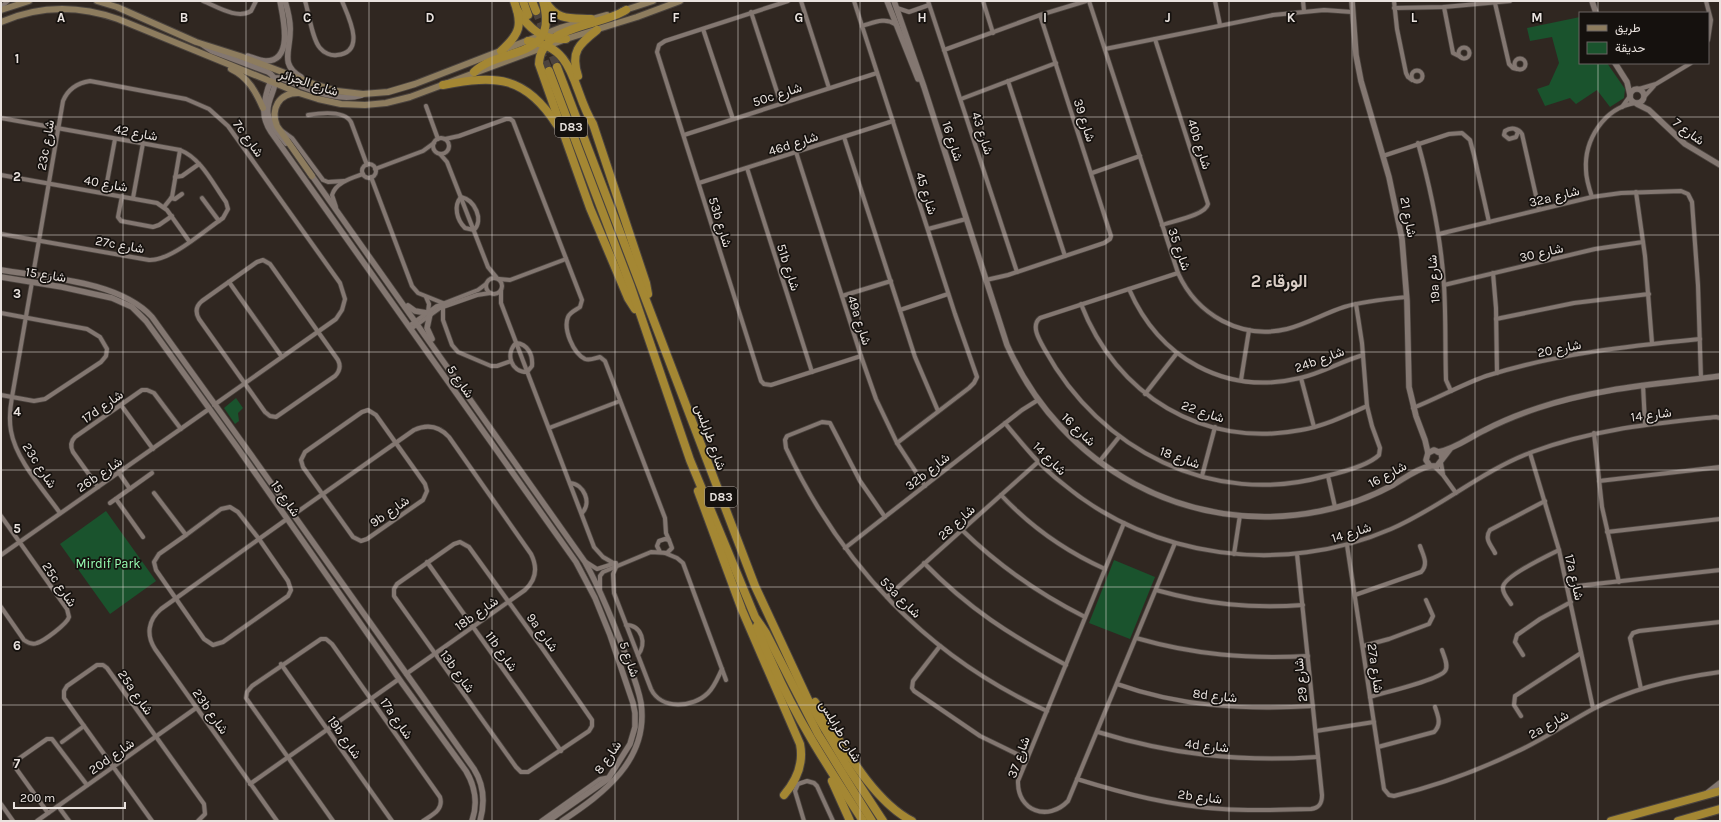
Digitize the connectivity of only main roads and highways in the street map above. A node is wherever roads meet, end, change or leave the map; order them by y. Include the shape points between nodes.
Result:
1 (29, 1) edge
2 (97, 1) edge
3 (514, 1) edge
4 (523, 1) edge
5 (532, 1) edge
6 (544, 1) edge
7 (654, 1) edge
8 (680, 1) edge
9 (1, 10) edge
10 (517, 10) junction
11 (626, 10) junction
12 (536, 11) tunnel mouth
13 (528, 15) tunnel mouth
14 (591, 18) junction
15 (1, 22) edge
16 (597, 30) junction
17 (566, 39) joint
18 (528, 41) joint
19 (545, 42) junction
20 (501, 51) junction
21 (209, 57) junction
22 (558, 68) tunnel mouth
23 (549, 71) tunnel mouth
24 (474, 72) joint
25 (442, 85) junction
26 (299, 93) junction
27 (263, 108) road end
28 (593, 124) junction
29 (565, 140) junction
30 (312, 176) road end
31 (648, 303) junction
32 (641, 318) junction
33 (690, 460) junction
34 (755, 617) junction
35 (804, 687) junction
36 (811, 740) junction
37 (1720, 791) edge
38 (784, 795) dead end
39 (1720, 809) edge
40 (850, 821) edge
41 (863, 821) edge
42 (872, 821) edge
43 (883, 821) edge
44 (912, 821) edge
45 (1610, 821) edge
46 (1678, 821) edge

1 - 9 main road
2 - 20 main road, شارع الجزائر via 117,7 202,44 337,91 363,94 388,92
3 - 10 highway
4 - 13 highway
5 - 12 highway
6 - 14 highway via 560,16
6 - 19 highway
7 - 11 main road
8 - 16 main road
10 - 19 highway via 529,27
10 - 20 highway via 518,33
11 - 14 main road
11 - 19 highway
14 - 19 main road
15 - 21 main road, شارع الجزائر via 38,10 82,10 111,17
16 - 17 main road
16 - 28 highway via 582,42 574,57
17 - 19 highway
18 - 19 highway
18 - 20 main road, شارع الجزائر
19 - 24 highway via 485,64
19 - 28 highway via 570,68
19 - 29 highway via 540,55 540,68
21 - 26 main road, شارع الجزائر
21 - 27 main road via 243,76
22 - 31 highway, شارع طرابلس / D83
23 - 32 highway, شارع طرابلس / D83 via 596,191
24 - 25 main road, شارع الجزائر
25 - 26 main road, شارع الجزائر via 398,100 364,105 331,102
25 - 29 highway via 480,79 512,83 538,100
26 - 30 main road via 284,96 276,107 275,121
28 - 31 highway via 646,283
29 - 32 highway via 604,242 628,298
31 - 35 highway, شارع طرابلس / D83 via 739,546 768,614
32 - 33 highway, شارع طرابلس / D83
33 - 34 highway, شارع طرابلس / D83
33 - 38 highway via 703,508 727,574 800,744 800,768
34 - 36 highway via 776,673
34 - 42 highway, شارع طرابلس / D83 via 766,633 818,734
35 - 43 highway, شارع طرابلس / D83 via 810,704
35 - 44 highway via 876,791 890,806
36 - 40 highway
36 - 41 highway
37 - 45 highway
39 - 46 highway

